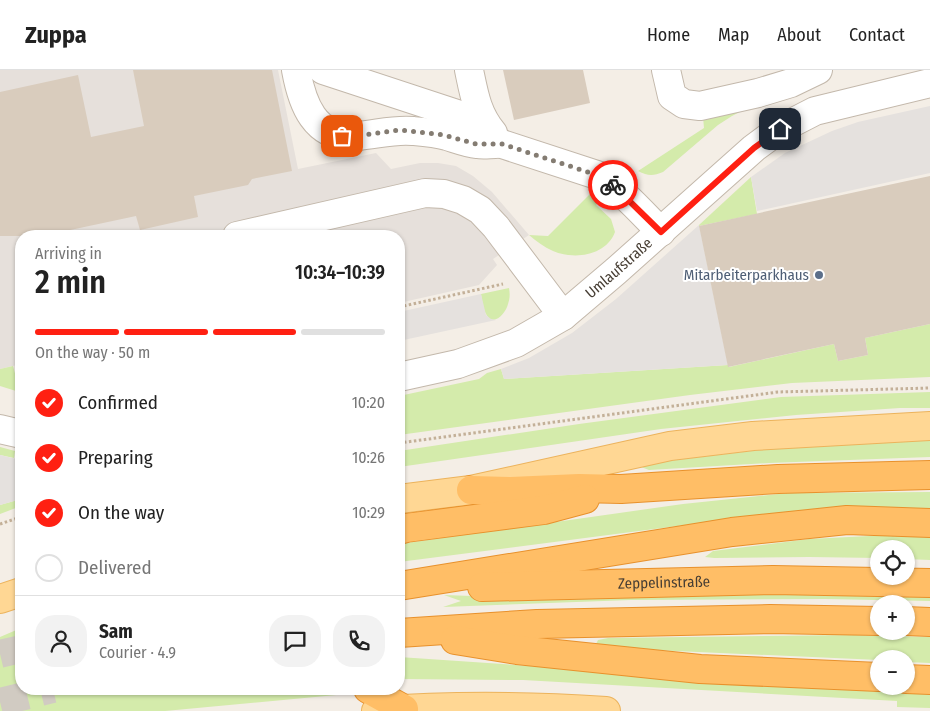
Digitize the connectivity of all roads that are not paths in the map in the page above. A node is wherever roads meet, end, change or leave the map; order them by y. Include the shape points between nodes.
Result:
1 (296, 70) edge
2 (323, 70) edge
3 (469, 70) edge
4 (666, 70) edge
5 (818, 70) edge
6 (930, 83) edge
7 (502, 144) junction
8 (263, 230) edge
9 (661, 232) junction
10 (563, 316) junction
11 (405, 376) edge
12 (930, 426) edge
13 (0, 429) edge
14 (15, 433) edge
15 (930, 475) edge
16 (621, 489) junction
17 (471, 490) junction
18 (405, 498) edge
19 (930, 522) edge
20 (405, 528) edge
21 (930, 583) edge
22 (405, 587) edge
23 (405, 588) edge
24 (15, 594) edge
25 (0, 599) edge
26 (870, 621) edge
27 (915, 621) edge
28 (930, 622) edge
29 (405, 633) edge
30 (405, 633) edge
31 (870, 677) edge
32 (915, 679) edge
33 (930, 680) edge
34 (379, 695) edge
35 (404, 709) junction
36 (376, 711) edge
37 (606, 711) edge

1 - 7 lane via 306,109 316,122 342,136 400,130 444,135 476,144
2 - 7 lane via 463,116 480,132
3 - 7 lane via 480,113
4 - 5 lane via 672,96 684,104 700,106 791,83
6 - 9 lane, Umlaufstraße via 815,111 780,129 754,148
7 - 9 lane via 608,181
8 - 10 lane via 425,193 444,194 480,210
9 - 10 lane, Umlaufstraße
10 - 11 lane, Umlaufstraße via 516,343 458,364
12 - 17 main road via 753,436 670,446
13 - 14 lane
15 - 16 highway via 778,479
16 - 17 highway
16 - 20 highway via 544,510
17 - 18 main road
19 - 22 highway via 847,520 732,532
21 - 23 highway, Zeppelinstraße via 773,580
24 - 25 main road
26 - 29 highway via 770,619 537,624
27 - 28 highway
30 - 31 highway via 517,650 700,668
32 - 33 highway
34 - 35 highway
35 - 36 main road
35 - 37 main road via 540,707

